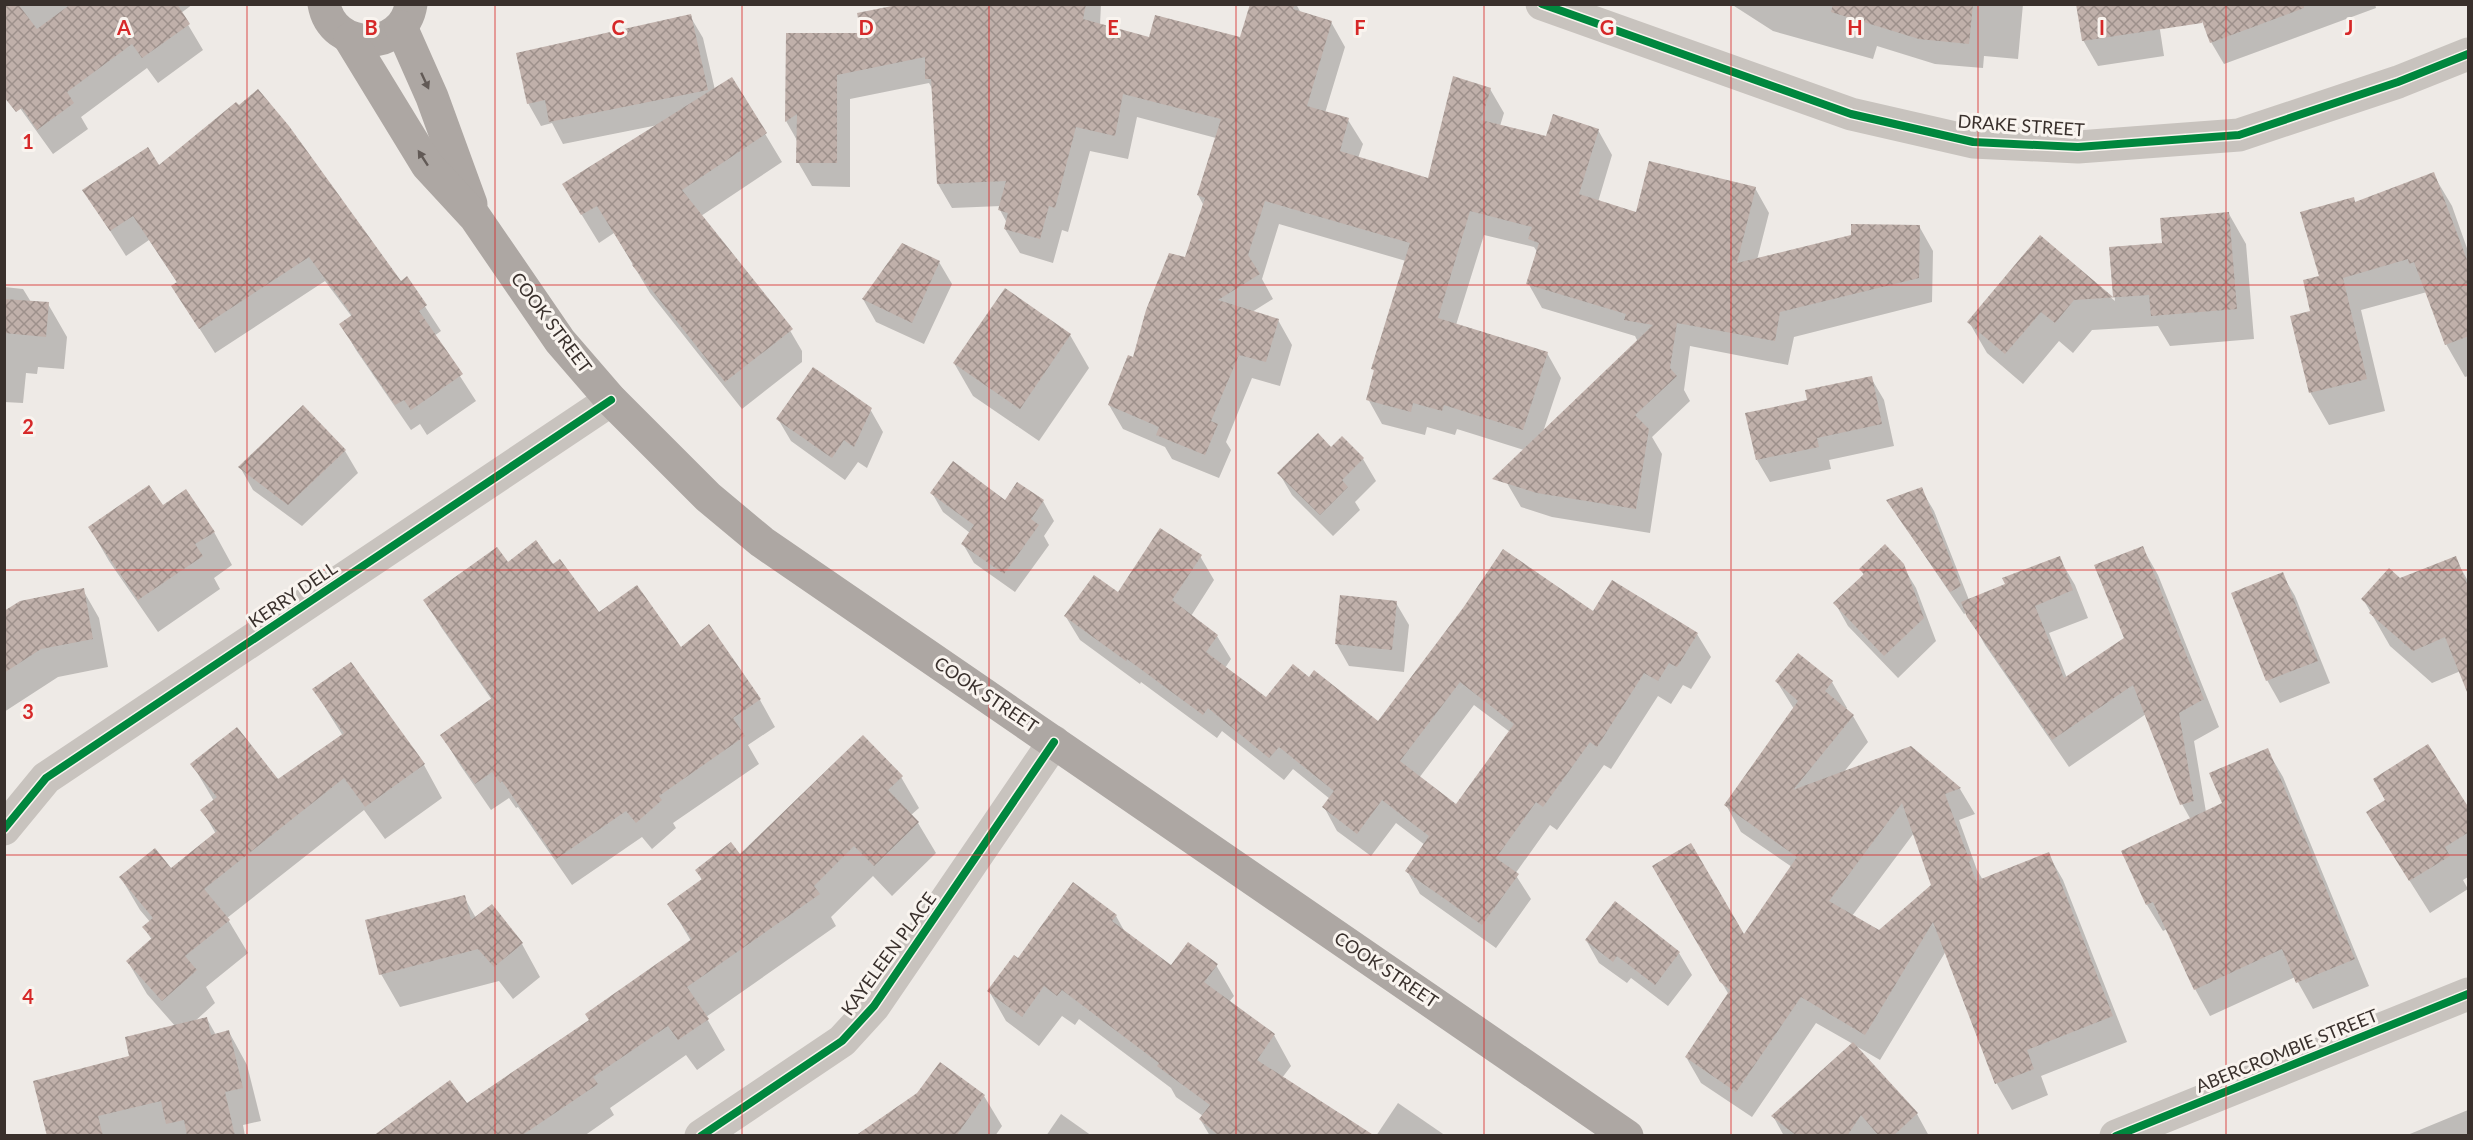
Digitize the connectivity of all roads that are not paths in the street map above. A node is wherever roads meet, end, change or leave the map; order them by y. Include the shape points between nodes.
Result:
1 (1542, 4) edge
2 (323, 7) edge
3 (413, 12) edge
4 (350, 39) junction
5 (2469, 54) edge
6 (475, 217) junction
7 (611, 400) junction
8 (1054, 742) junction
9 (4, 829) edge
10 (2469, 994) edge
11 (701, 1136) edge
12 (1628, 1136) edge
13 (2116, 1136) edge

1 - 5 street, DRAKE STREET via 1851,114 1973,142 2066,147 2240,135
2 - 4 main road, COOK STREET via 335,28
3 - 4 main road via 386,38 368,42
3 -> 6 main road, COOK STREET via 432,97
6 -> 4 main road, COOK STREET via 427,165
6 - 7 main road, COOK STREET via 560,341
7 - 8 main road, COOK STREET via 708,497 762,542
7 - 9 street, KERRY DELL via 46,778
8 - 11 street, KAYELEEN PLACE via 874,1006 842,1041
8 - 12 main road, COOK STREET
10 - 13 street, ABERCROMBIE STREET

